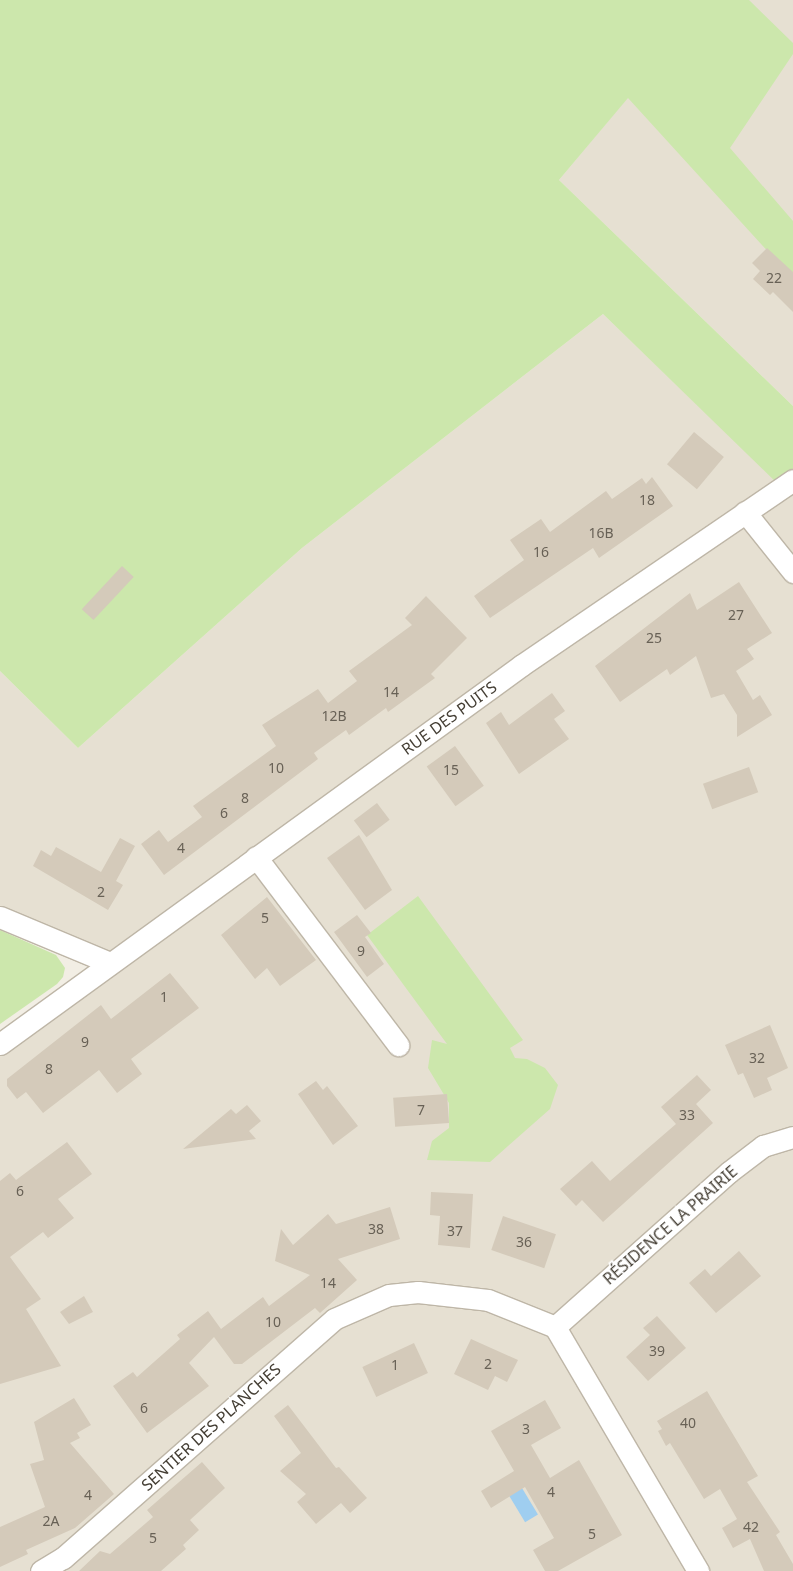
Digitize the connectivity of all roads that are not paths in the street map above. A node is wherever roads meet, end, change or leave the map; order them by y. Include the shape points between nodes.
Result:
1 (793, 480) edge
2 (745, 512) junction
3 (793, 572) edge
4 (256, 857) junction
5 (0, 917) edge
6 (110, 963) junction
7 (0, 1044) edge
8 (398, 1045) dead end
9 (793, 1136) edge
10 (555, 1327) junction
11 (41, 1571) edge
12 (698, 1571) edge

1 - 2 street, RUE DES PUITS
2 - 3 street
2 - 4 street, RUE DES PUITS via 522,665
4 - 6 street, RUE DES PUITS
4 - 8 street
5 - 6 street
6 - 7 street, RUE DES PUITS
9 - 10 street, RÉSIDENCE LA PRAIRIE via 763,1146 729,1172
10 - 11 street, SENTIER DES PLANCHES via 488,1300 448,1293 389,1295 334,1319 62,1558
10 - 12 street

